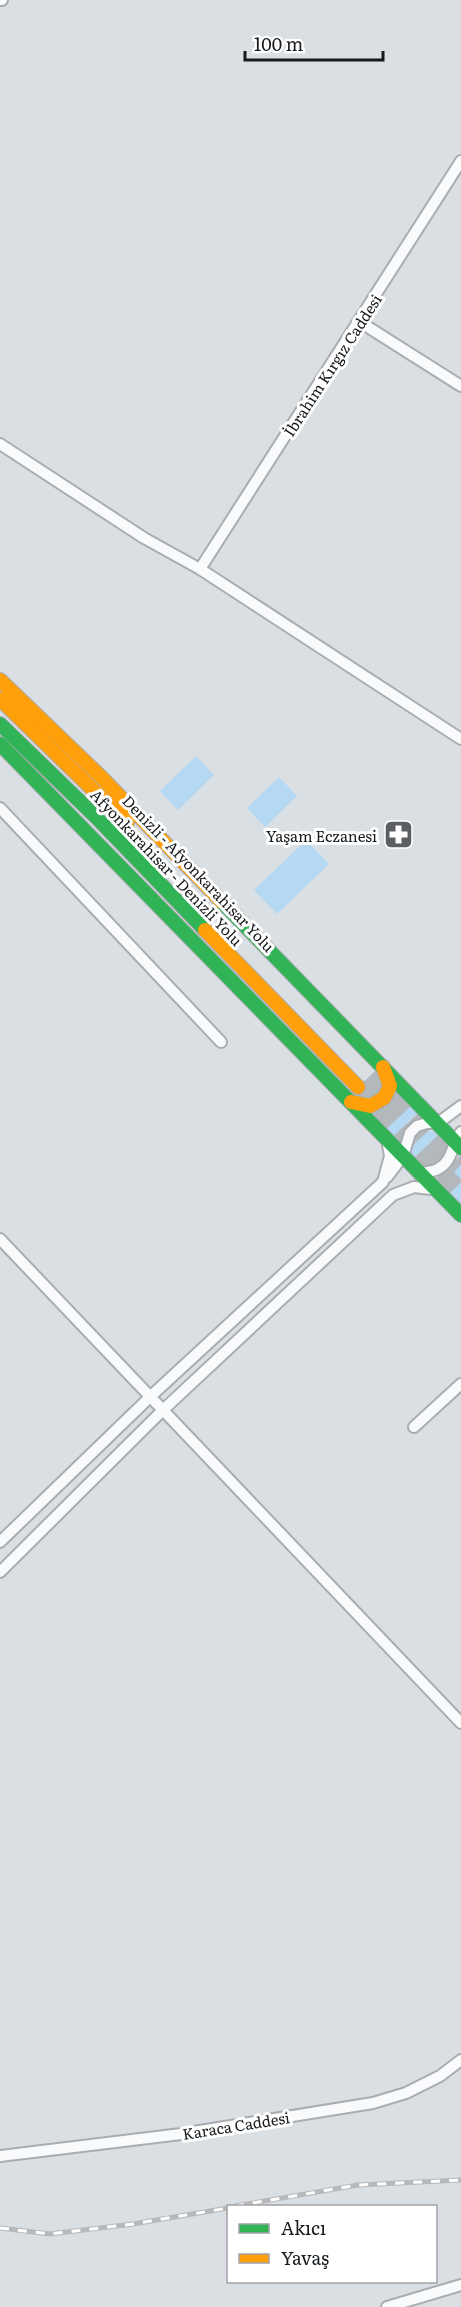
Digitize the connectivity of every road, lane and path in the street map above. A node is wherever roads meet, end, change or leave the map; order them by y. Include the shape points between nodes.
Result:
1 (461, 161) edge
2 (360, 322) junction
3 (461, 386) edge
4 (0, 444) edge
5 (200, 569) junction
6 (0, 680) edge
7 (0, 699) edge
8 (0, 724) edge
9 (461, 738) edge
10 (0, 744) edge
11 (0, 808) edge
12 (221, 1042) dead end
13 (378, 1070) junction
14 (358, 1087) tunnel mouth
15 (351, 1102) junction
16 (461, 1106) edge
17 (424, 1109) junction
18 (438, 1123) junction
19 (386, 1139) junction
20 (459, 1140) edge
21 (404, 1156) junction
22 (421, 1173) junction
23 (382, 1182) junction
24 (438, 1192) junction
25 (393, 1195) junction
26 (461, 1215) edge
27 (0, 1239) edge
28 (461, 1384) edge
29 (151, 1396) junction
30 (164, 1410) junction
31 (414, 1427) dead end
32 (0, 1542) edge
33 (0, 1572) edge
34 (461, 1723) edge
35 (461, 2060) edge
36 (0, 2156) edge
37 (461, 2285) edge
38 (387, 2307) edge

1 - 2 street, İbrahim Kırgız Caddesi
2 - 3 street
2 - 5 street, İbrahim Kırgız Caddesi
4 - 5 street via 144,538
5 - 9 street
6 - 13 highway via 103,779
7 - 13 highway, Denizli - Afyonkarahisar Yolu
8 - 14 highway, Afyonkarahisar - Denizli Yolu via 96,817
10 - 15 highway
11 - 12 street
13 - 15 highway via 390,1086 383,1101 374,1107
13 - 17 highway
15 - 19 highway
16 - 17 street via 447,1111
16 - 18 street
17 - 18 highway
18 - 20 highway
18 - 21 street via 417,1126 410,1133
19 - 21 highway
19 - 23 street via 390,1156
20 - 22 street via 442,1167
21 - 22 highway
21 - 23 street
22 - 24 highway
22 - 25 street
23 - 29 street
24 - 25 street via 414,1187
24 - 26 highway
25 - 30 street
27 - 29 street
28 - 31 street
29 - 30 street
29 - 32 street
30 - 33 street
30 - 34 street
35 - 36 street, Karaca Caddesi via 406,2093 374,2103 181,2134
37 - 38 street

